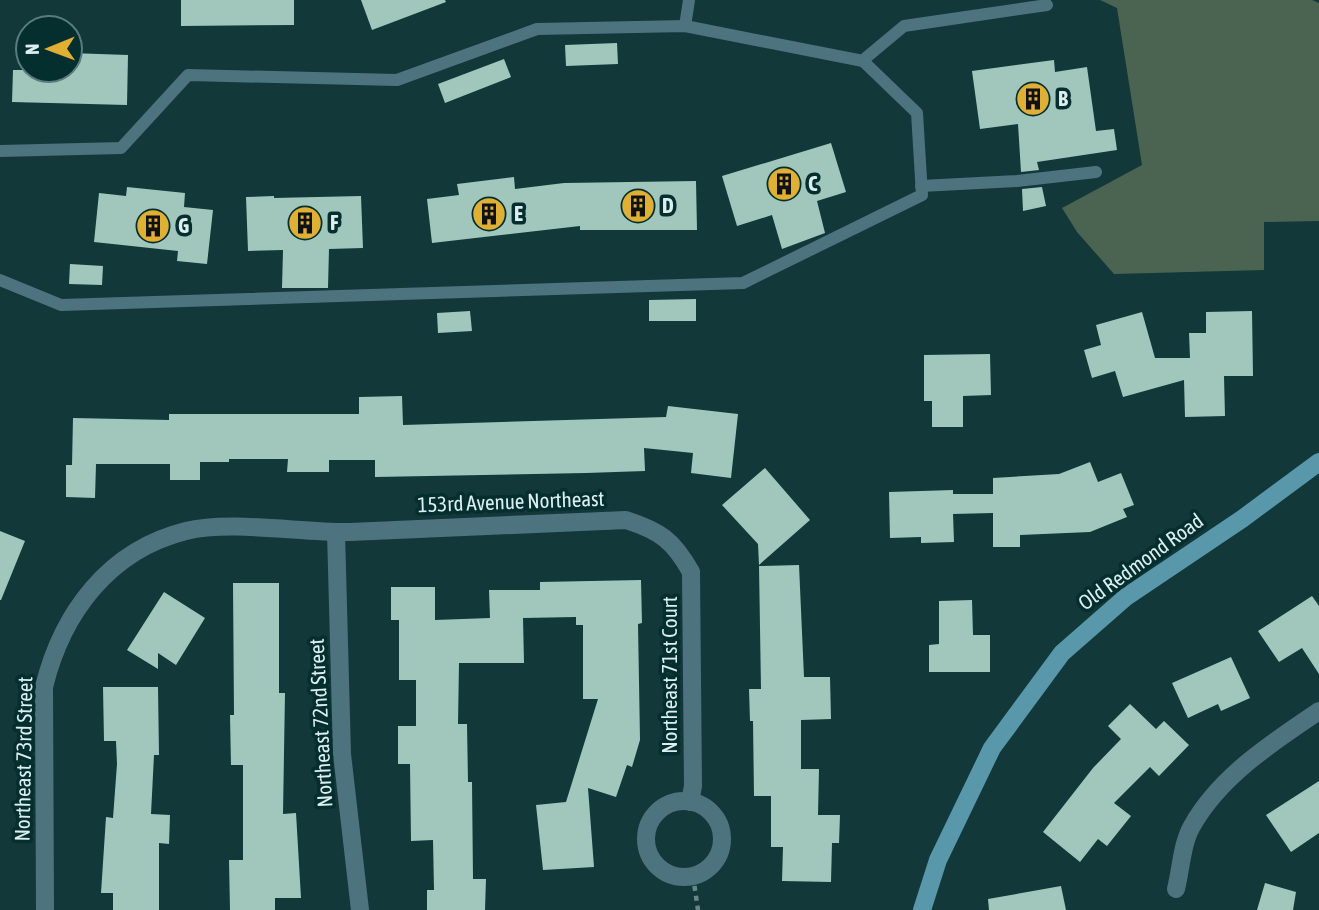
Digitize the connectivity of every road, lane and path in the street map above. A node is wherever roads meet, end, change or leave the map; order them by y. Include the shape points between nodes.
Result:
1 (689, 0) edge
2 (1047, 5) dead end
3 (685, 26) junction
4 (862, 61) junction
5 (0, 151) edge
6 (1096, 172) dead end
7 (921, 186) junction
8 (0, 280) edge
9 (1319, 462) edge
10 (335, 532) junction
11 (679, 550) joint
12 (1319, 711) edge
13 (690, 802) junction
14 (693, 876) junction
15 (1176, 888) dead end
16 (44, 910) edge
17 (360, 910) edge
18 (698, 910) edge
19 (922, 910) edge

1 - 3 lane
2 - 4 lane via 904,26
3 - 4 lane
3 - 5 lane via 537,29 397,80 188,75 121,148
4 - 7 lane via 917,113
6 - 7 lane
7 - 8 lane via 922,195 743,282 61,305
9 - 19 main road, Old Redmond Road via 1126,597 1062,653 992,748 939,860
10 - 11 street, 153rd Avenue Northeast via 626,520 656,530
10 - 16 street, Northeast 73rd Street via 186,531 127,558 95,584 53,651 44,687
10 - 17 street, Northeast 72nd Street via 342,754
11 - 13 street, Northeast 71st Court via 691,572 693,602
12 - 15 street via 1220,787 1191,827
13 - 14 street via 708,809 721,830 718,855
13 - 14 street via 661,808 652,817 646,841 654,863 664,871
14 - 18 path

